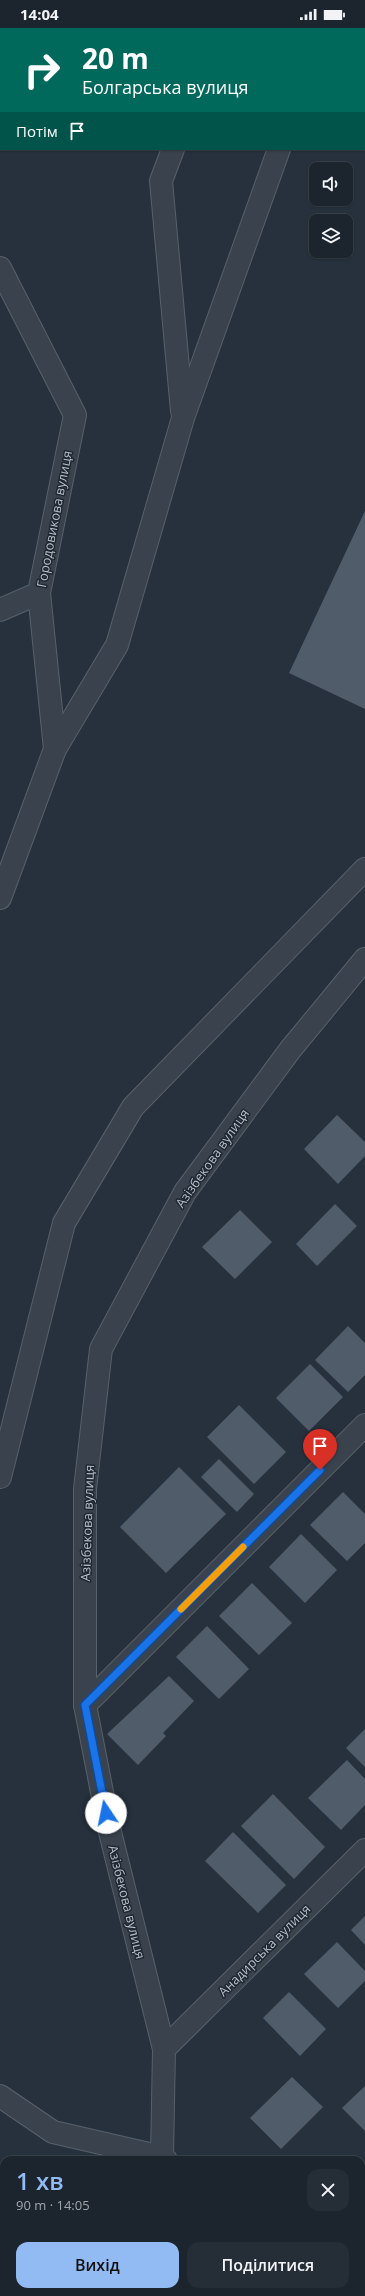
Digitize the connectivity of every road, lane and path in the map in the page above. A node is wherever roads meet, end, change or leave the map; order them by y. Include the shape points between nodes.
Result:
1 (172, 150) edge
2 (279, 150) edge
3 (0, 268) edge
4 (183, 418) junction
5 (39, 593) junction
6 (0, 610) edge
7 (55, 749) junction
8 (365, 869) edge
9 (0, 898) edge
10 (365, 959) edge
11 (365, 1425) edge
12 (0, 1477) edge
13 (85, 1705) junction
14 (365, 1850) edge
15 (164, 2049) junction
16 (0, 2096) edge
17 (155, 2156) edge
18 (164, 2156) edge

1 - 4 street via 161,181
2 - 4 street
3 - 5 street, Городовикова вулиця via 75,415
4 - 7 street via 117,645
5 - 6 street
5 - 7 street, Городовикова вулиця
7 - 9 street, Городовикова вулиця
8 - 12 street via 129,1114 64,1223
10 - 13 street, Азізбекова вулиця via 290,1050 185,1192 101,1349 85,1489
11 - 13 street
13 - 15 street, Азізбекова вулиця via 109,1828
14 - 15 street, Анадирська вулиця
15 - 18 street, Азізбекова вулиця
16 - 17 street via 53,2132

